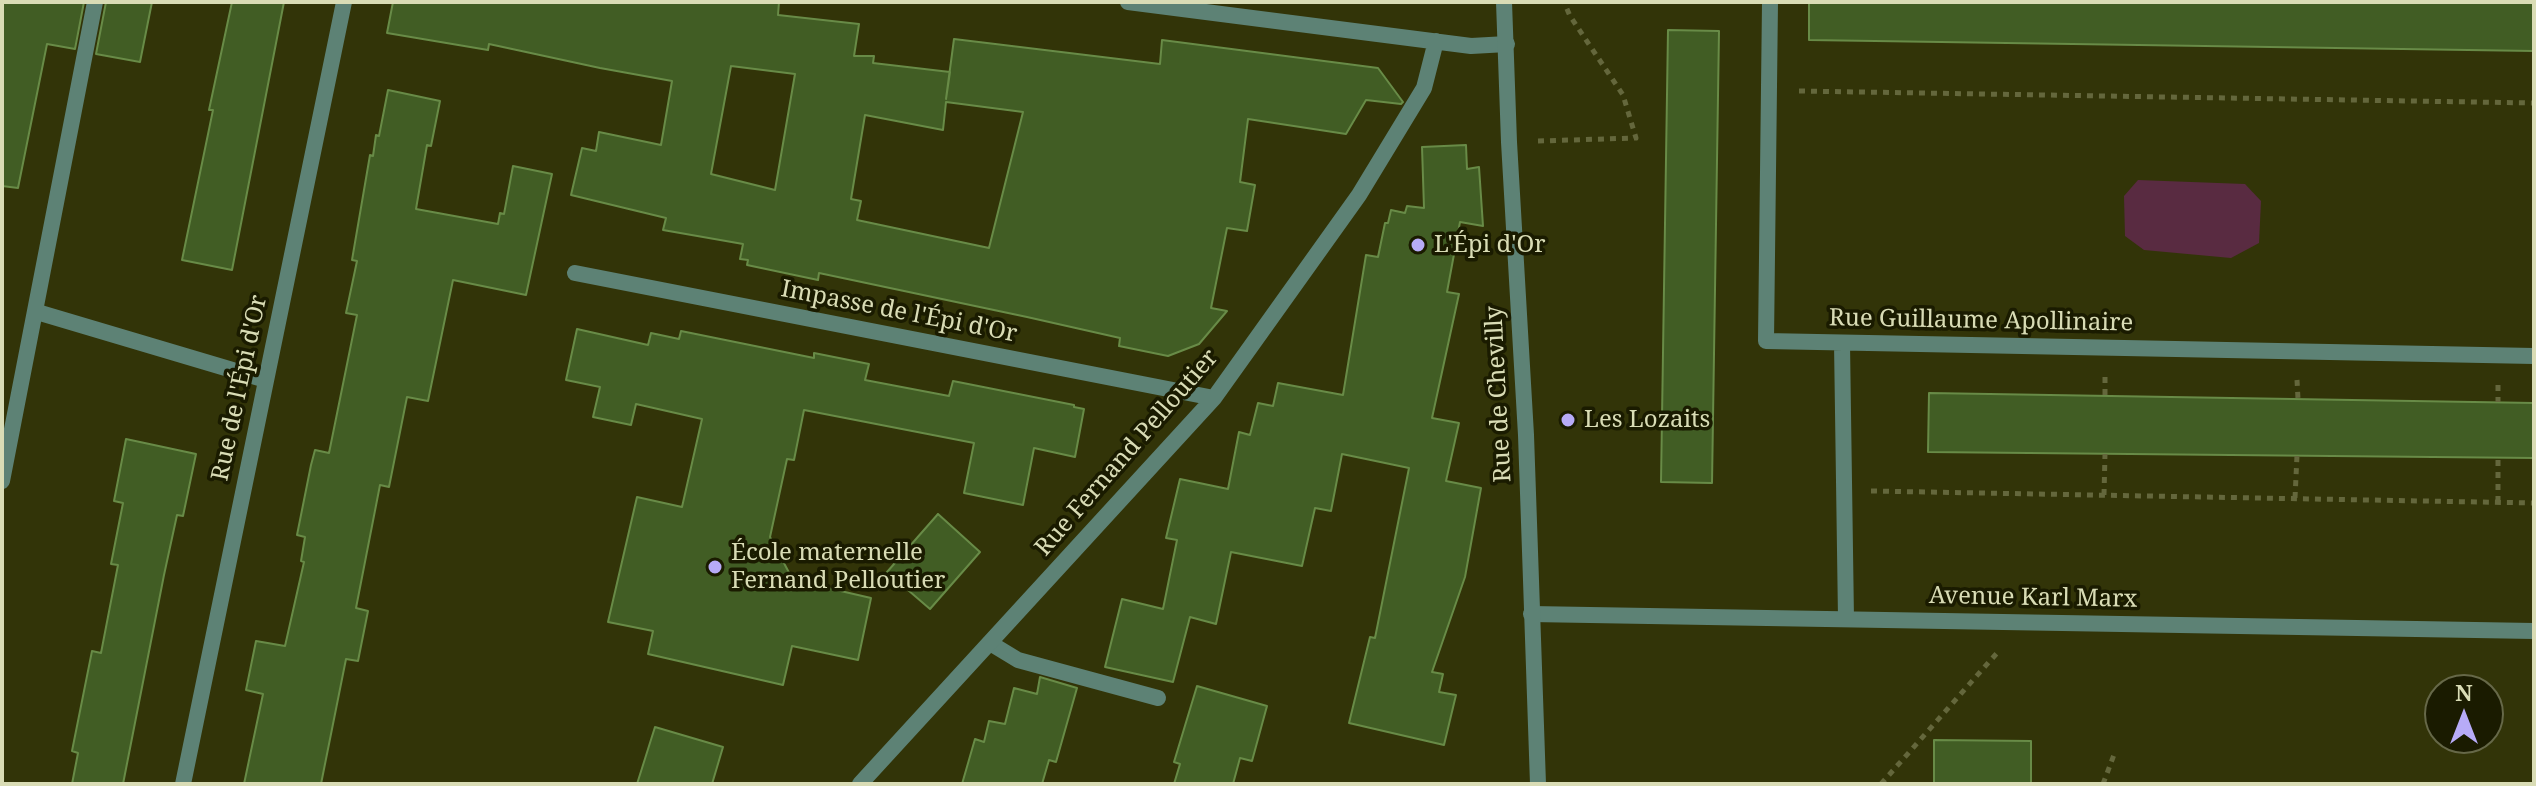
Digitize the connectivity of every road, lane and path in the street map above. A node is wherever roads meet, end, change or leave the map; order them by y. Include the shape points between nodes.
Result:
1 (95, 2) edge
2 (344, 2) edge
3 (1128, 2) edge
4 (1504, 2) edge
5 (1564, 2) edge
6 (1770, 2) edge
7 (1436, 41) junction
8 (1507, 44) junction
9 (1769, 91) junction
10 (2534, 103) edge
11 (1509, 142) junction
12 (575, 273) dead end
13 (37, 312) junction
14 (1842, 343) junction
15 (2534, 356) edge
16 (266, 380) junction
17 (1214, 398) junction
18 (2105, 454) dead end
19 (2297, 455) dead end
20 (2498, 457) dead end
21 (2, 481) edge
22 (1843, 491) junction
23 (2104, 495) junction
24 (2295, 498) junction
25 (2498, 502) junction
26 (2534, 503) edge
27 (1531, 614) junction
28 (1846, 619) junction
29 (2024, 622) junction
30 (2534, 631) edge
31 (990, 643) junction
32 (1158, 698) dead end
33 (2115, 752) dead end
34 (183, 784) edge
35 (860, 784) edge
36 (1538, 784) edge
37 (1881, 784) edge
38 (2103, 784) edge

1 - 13 street
2 - 16 street, Rue de l'Épi d'Or
3 - 7 street
4 - 8 street, Rue de Chevilly
5 - 11 path via 1623,95 1636,138
6 - 9 street, Rue Guillaume Apollinaire
7 - 8 street
7 - 17 street, Rue Fernand Pelloutier via 1424,88 1359,195
8 - 11 street, Rue de Chevilly
9 - 10 path
9 - 14 street, Rue Guillaume Apollinaire via 1766,341
11 - 27 street, Rue de Chevilly
12 - 17 street, Impasse de l'Épi d'Or
13 - 16 street
13 - 21 street
14 - 15 street, Rue Guillaume Apollinaire
14 - 22 street
16 - 34 street, Rue de l'Épi d'Or
17 - 31 street, Rue Fernand Pelloutier
18 - 23 path
19 - 24 path
20 - 25 path
22 - 23 path
22 - 28 street
23 - 24 path
24 - 25 path
25 - 26 path
27 - 28 street, Avenue Karl Marx
27 - 36 street, Rue de Chevilly
28 - 29 street, Avenue Karl Marx
29 - 30 street, Avenue Karl Marx
29 - 37 path
31 - 32 street via 1018,660
31 - 35 street, Rue Fernand Pelloutier
33 - 38 path

